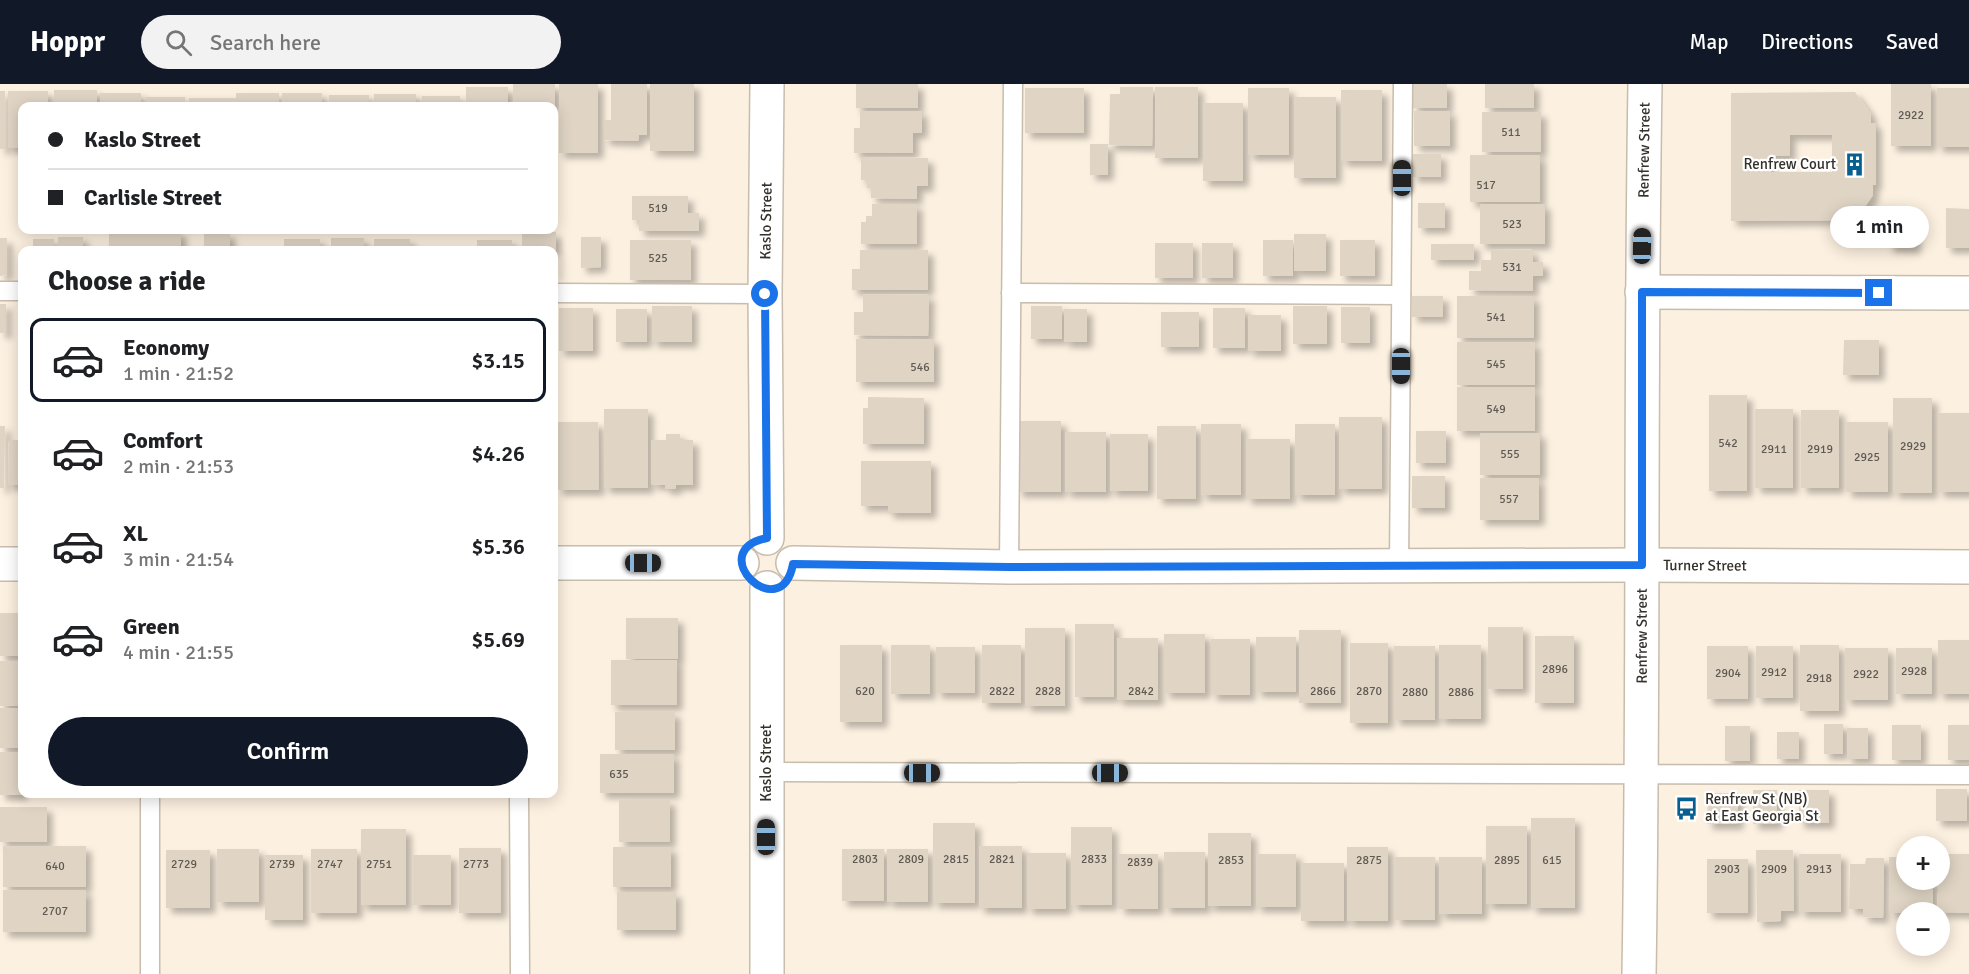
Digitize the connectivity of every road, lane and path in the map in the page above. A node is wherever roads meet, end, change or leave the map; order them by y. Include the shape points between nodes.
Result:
1 (767, 84) edge
2 (1013, 84) edge
3 (1403, 84) edge
4 (1645, 84) edge
5 (0, 291) edge
6 (18, 291) edge
7 (1642, 292) junction
8 (558, 293) edge
9 (1011, 293) junction
10 (1969, 293) edge
11 (765, 294) junction
12 (1401, 295) junction
13 (767, 538) junction
14 (558, 563) edge
15 (742, 563) junction
16 (0, 564) edge
17 (18, 564) edge
18 (793, 564) junction
19 (1642, 565) junction
20 (1399, 566) junction
21 (1009, 567) junction
22 (1969, 567) edge
23 (767, 588) junction
24 (766, 772) junction
25 (1642, 774) junction
26 (1969, 775) edge
27 (150, 798) edge
28 (519, 798) edge
29 (150, 974) edge
30 (520, 974) edge
31 (767, 974) edge
32 (1639, 974) edge

1 - 11 street, Kaslo Street
2 - 9 lane
3 - 12 lane
4 - 7 street, Renfrew Street
5 - 6 lane
7 - 10 street
7 - 19 street, Renfrew Street
8 - 11 lane
9 - 12 lane
9 - 21 lane
11 - 13 street, Kaslo Street
12 - 20 lane
13 - 15 street via 747,548
13 - 18 street via 788,548
14 - 15 street
15 - 23 street via 747,578
16 - 17 street
18 - 21 street, Turner Street
18 - 23 street via 782,584
19 - 20 street, Turner Street
19 - 22 street, Turner Street
19 - 25 street, Renfrew Street
20 - 21 street, Turner Street
23 - 24 street, Kaslo Street
24 - 25 lane
24 - 31 street, Kaslo Street
25 - 26 lane
25 - 32 street, Renfrew Street
27 - 29 lane
28 - 30 lane

